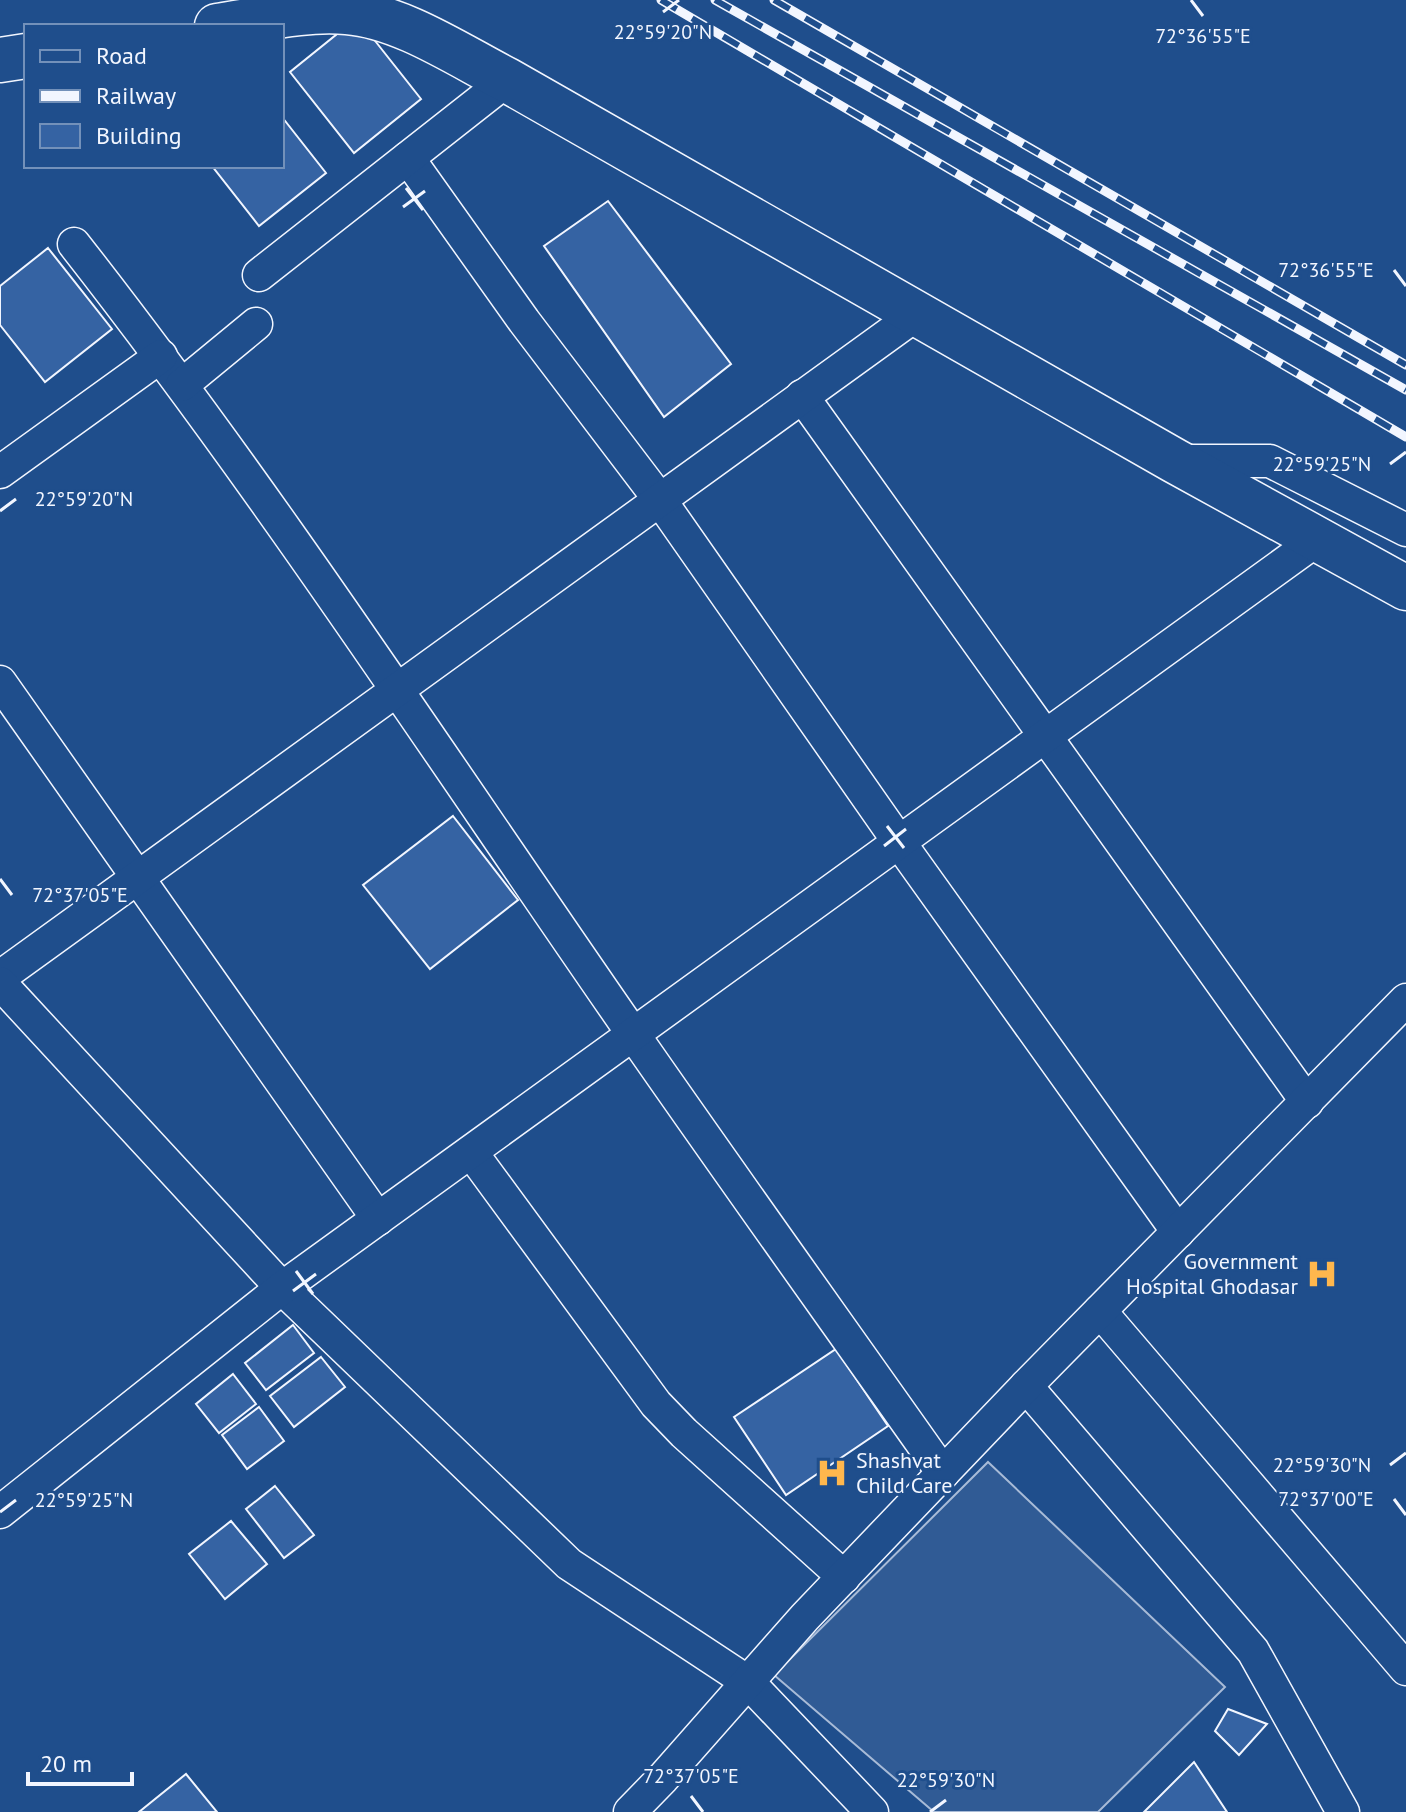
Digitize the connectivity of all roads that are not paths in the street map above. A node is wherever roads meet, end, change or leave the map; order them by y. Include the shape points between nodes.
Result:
1 (230, 24) edge
2 (24, 56) edge
3 (0, 60) edge
4 (507, 80) junction
5 (408, 158) junction
6 (74, 244) dead end
7 (259, 275) dead end
8 (917, 314) junction
9 (256, 324) dead end
10 (161, 356) junction
11 (182, 385) junction
12 (802, 396) junction
13 (1175, 461) junction
14 (0, 472) edge
15 (660, 500) junction
16 (1406, 530) edge
17 (1318, 539) junction
18 (1406, 588) edge
19 (0, 682) edge
20 (398, 689) junction
21 (1044, 737) junction
22 (899, 842) junction
23 (137, 878) junction
24 (0, 977) edge
25 (0, 983) edge
26 (1402, 1016) edge
27 (633, 1034) junction
28 (1307, 1102) junction
29 (471, 1152) junction
30 (378, 1219) junction
31 (1178, 1232) junction
32 (282, 1288) junction
33 (1100, 1311) junction
34 (1026, 1386) junction
35 (943, 1473) junction
36 (0, 1512) edge
37 (844, 1577) junction
38 (1406, 1669) edge
39 (748, 1682) junction
40 (630, 1812) edge
41 (872, 1812) edge
42 (1343, 1812) edge

1 - 4 street via 348,12 400,25
2 - 3 street
4 - 5 street
4 - 8 street
5 - 7 street
5 - 15 street
6 - 10 street
8 - 12 street
8 - 13 street
9 - 11 street
10 - 11 street
10 - 14 street
11 - 20 street
12 - 15 street
12 - 21 street
13 - 16 street via 1270,461
13 - 17 street
15 - 20 street
15 - 22 street
17 - 18 street
17 - 21 street
19 - 23 street
20 - 23 street
20 - 27 street
21 - 22 street
21 - 28 street
22 - 27 street
22 - 31 street
23 - 24 street
23 - 30 street
25 - 32 street
26 - 28 street
27 - 29 street
27 - 35 street
28 - 31 street
29 - 30 street
29 - 37 street via 656,1404
30 - 32 street
31 - 33 street
32 - 36 street
32 - 39 street via 569,1564
33 - 34 street
33 - 38 street
34 - 35 street
34 - 42 street via 1253,1651
35 - 37 street
37 - 39 street
39 - 40 street
39 - 41 street

